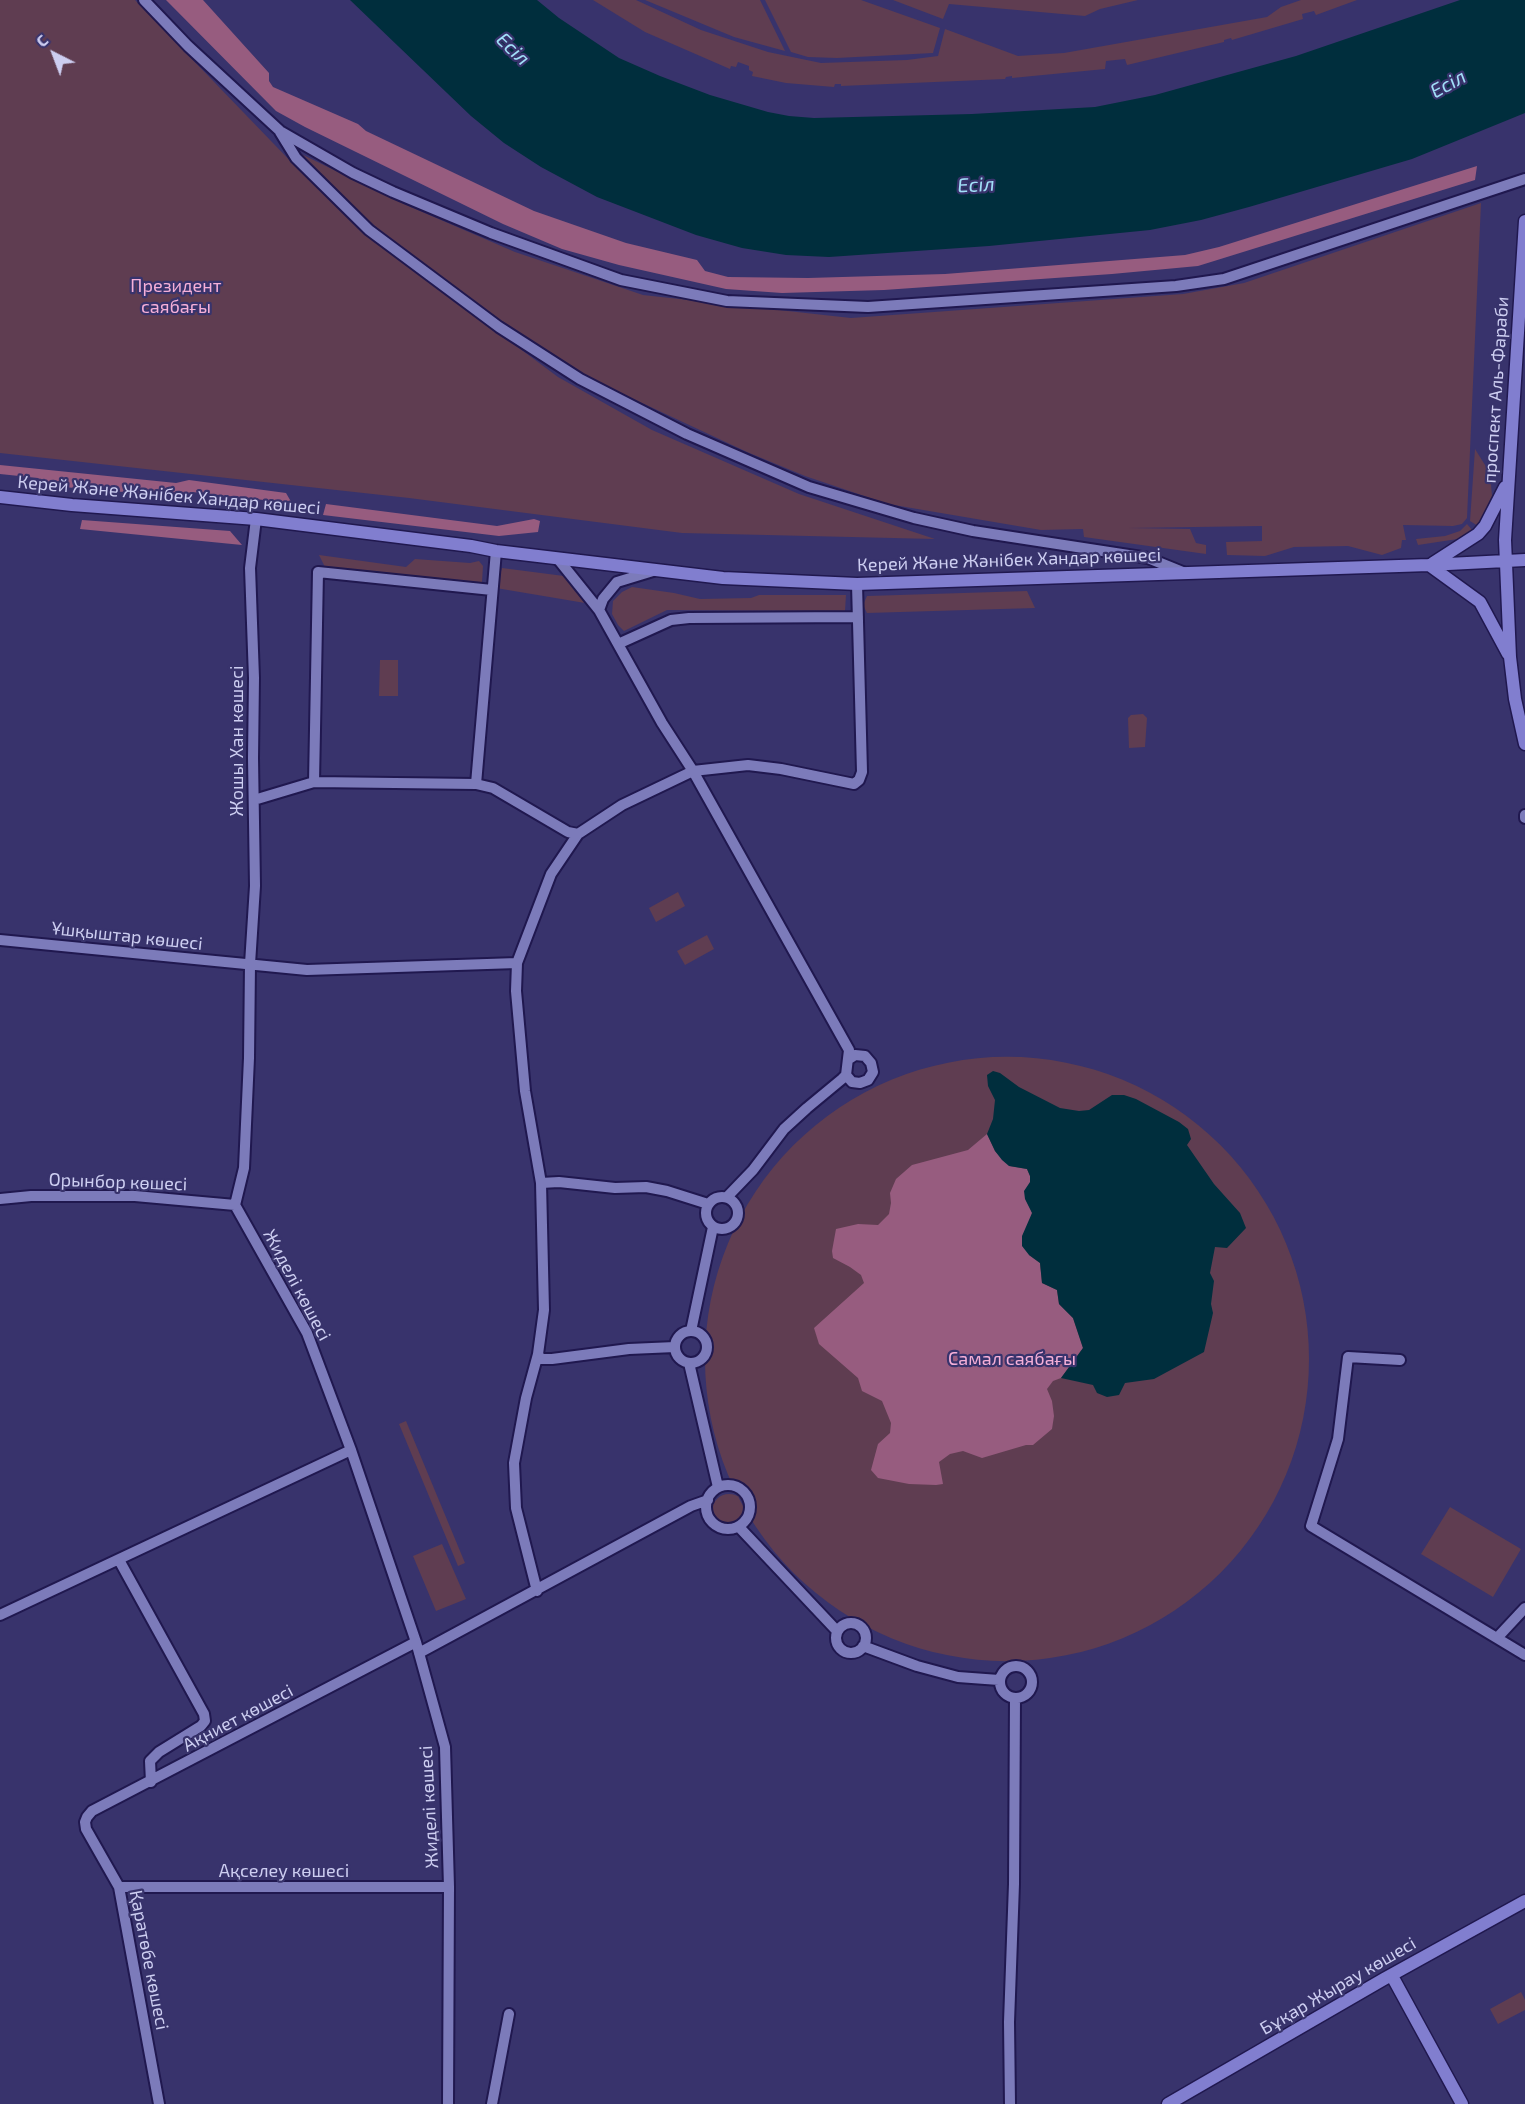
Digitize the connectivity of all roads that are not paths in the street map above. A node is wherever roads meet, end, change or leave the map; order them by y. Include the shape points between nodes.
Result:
1 (144, 0) edge
2 (280, 131) junction
3 (1525, 179) edge
4 (1525, 221) edge
5 (1509, 481) junction
6 (0, 496) edge
7 (256, 519) junction
8 (496, 551) junction
9 (558, 559) junction
10 (1505, 560) junction
11 (1525, 560) edge
12 (1429, 565) junction
13 (654, 570) junction
14 (1186, 573) junction
15 (857, 584) junction
16 (492, 590) junction
17 (598, 610) junction
18 (858, 617) junction
19 (618, 644) junction
20 (1510, 657) junction
21 (1525, 744) edge
22 (693, 771) junction
23 (314, 782) junction
24 (476, 784) junction
25 (254, 800) junction
26 (578, 834) junction
27 (0, 940) edge
28 (517, 963) junction
29 (250, 964) junction
30 (849, 1059) junction
31 (846, 1075) junction
32 (541, 1183) junction
33 (728, 1196) junction
34 (0, 1198) edge
35 (708, 1204) junction
36 (236, 1205) junction
37 (713, 1227) junction
38 (691, 1330) junction
39 (675, 1347) junction
40 (538, 1354) junction
41 (1400, 1360) dead end
42 (689, 1363) junction
43 (351, 1450) junction
44 (718, 1487) junction
45 (708, 1500) junction
46 (739, 1527) junction
47 (119, 1560) junction
48 (537, 1591) junction
49 (1525, 1608) edge
50 (0, 1615) edge
51 (837, 1631) junction
52 (1497, 1638) junction
53 (863, 1646) junction
54 (417, 1648) junction
55 (1525, 1655) edge
56 (999, 1680) junction
57 (1015, 1698) junction
58 (151, 1782) junction
59 (86, 1829) joint
60 (120, 1887) junction
61 (449, 1887) junction
62 (1525, 1901) edge
63 (1392, 1976) junction
64 (509, 2014) dead end
65 (159, 2104) edge
66 (448, 2104) edge
67 (492, 2104) edge
68 (1010, 2104) edge
69 (1168, 2104) edge
70 (1462, 2104) edge

1 - 2 street
2 - 3 street via 393,192 491,234 621,280 726,301 868,307 1164,287 1224,279
2 - 14 street via 296,158 387,244 499,327 571,373 687,434 809,487 914,518 994,535 1148,558
4 - 5 main road, проспект Аль-Фараби
5 - 10 main road, проспект Аль-Фараби
5 - 12 main road via 1478,534
6 - 7 main road, Керей Және Жәнібек Хандар көшесі
7 - 8 main road, Керей Және Жәнібек Хандар көшесі via 471,553
7 - 25 street, Жошы Хан көшесі via 250,568
8 - 9 main road, Керей Және Жәнібек Хандар көшесі
8 - 16 street
9 - 13 main road, Керей Және Жәнібек Хандар көшесі
9 - 17 street
10 - 11 main road, Керей Және Жәнібек Хандар көшесі
10 - 12 main road, Керей Және Жәнібек Хандар көшесі
10 - 20 main road, проспект Аль-Фараби
12 - 14 main road, Керей Және Жәнібек Хандар көшесі
12 - 20 main road via 1480,602
13 - 15 main road, Керей Және Жәнібек Хандар көшесі via 723,578
13 - 17 street via 617,582
14 - 15 main road, Керей Және Жәнібек Хандар көшесі
15 - 18 street
16 - 23 street via 318,572
16 - 24 street
17 - 19 street
18 - 19 street via 671,620
18 - 22 street via 862,772 859,780 854,784 748,765
19 - 22 street
20 - 21 main road, проспект Аль-Фараби
22 - 26 street via 622,805
22 - 30 street via 848,1045
23 - 24 street
23 - 25 street
24 - 26 street via 493,788 568,832
25 - 29 street, Жошы Хан көшесі via 255,886
26 - 28 street via 551,873
27 - 29 street, Ұшқыштар көшесі
28 - 29 street, Ұшқыштар көшесі via 307,970
28 - 32 street via 525,1091
29 - 36 street, Жошы Хан көшесі via 246,1135
30 - 31 street
30 - 31 street via 865,1056 872,1063 873,1072 860,1083 852,1082
31 - 33 street via 784,1129
32 - 35 street via 645,1187
32 - 40 street via 544,1310
33 - 35 street via 717,1197
33 - 37 street via 739,1206 738,1220 727,1229
34 - 36 street, Орынбор көшесі via 135,1196
35 - 37 street via 707,1220
36 - 43 street, Жиделі көшесі via 307,1333
37 - 38 street
38 - 39 street via 681,1334
38 - 42 street via 704,1337 707,1351 697,1362
39 - 40 street via 552,1359 541,1359
39 - 42 street via 680,1359
40 - 48 street via 514,1463 516,1508
41 - 52 street via 1348,1357 1338,1439 1311,1526
42 - 44 street
43 - 47 street
43 - 54 street, Жиделі көшесі
44 - 45 street
44 - 46 street via 729,1484 741,1488 748,1497 751,1508
45 - 46 street via 708,1517 716,1526
45 - 48 street, Ақниет көшесі
46 - 51 street
47 - 50 street
47 - 58 street via 204,1714 201,1726 150,1761
48 - 54 street, Ақниет көшесі
49 - 52 street
51 - 53 street via 838,1646 843,1651 851,1653
51 - 53 street via 843,1625 858,1624 866,1638
52 - 55 street
53 - 56 street via 958,1677
54 - 58 street, Ақниет көшесі
54 - 61 street, Жиделі көшесі via 445,1747
56 - 57 street via 1004,1694
56 - 57 street via 1011,1666 1027,1670 1032,1686 1026,1695
57 - 68 street
58 - 59 street, Ақниет көшесі via 92,1811 85,1822
59 - 60 street, Қаратөбе көшесі
60 - 61 street, Ақселеу көшесі
60 - 65 street, Қаратөбе көшесі
61 - 66 street, Жиделі көшесі
62 - 63 main road, Бұқар Жырау көшесі
63 - 69 main road, Бұқар Жырау көшесі
63 - 70 main road
64 - 67 street

